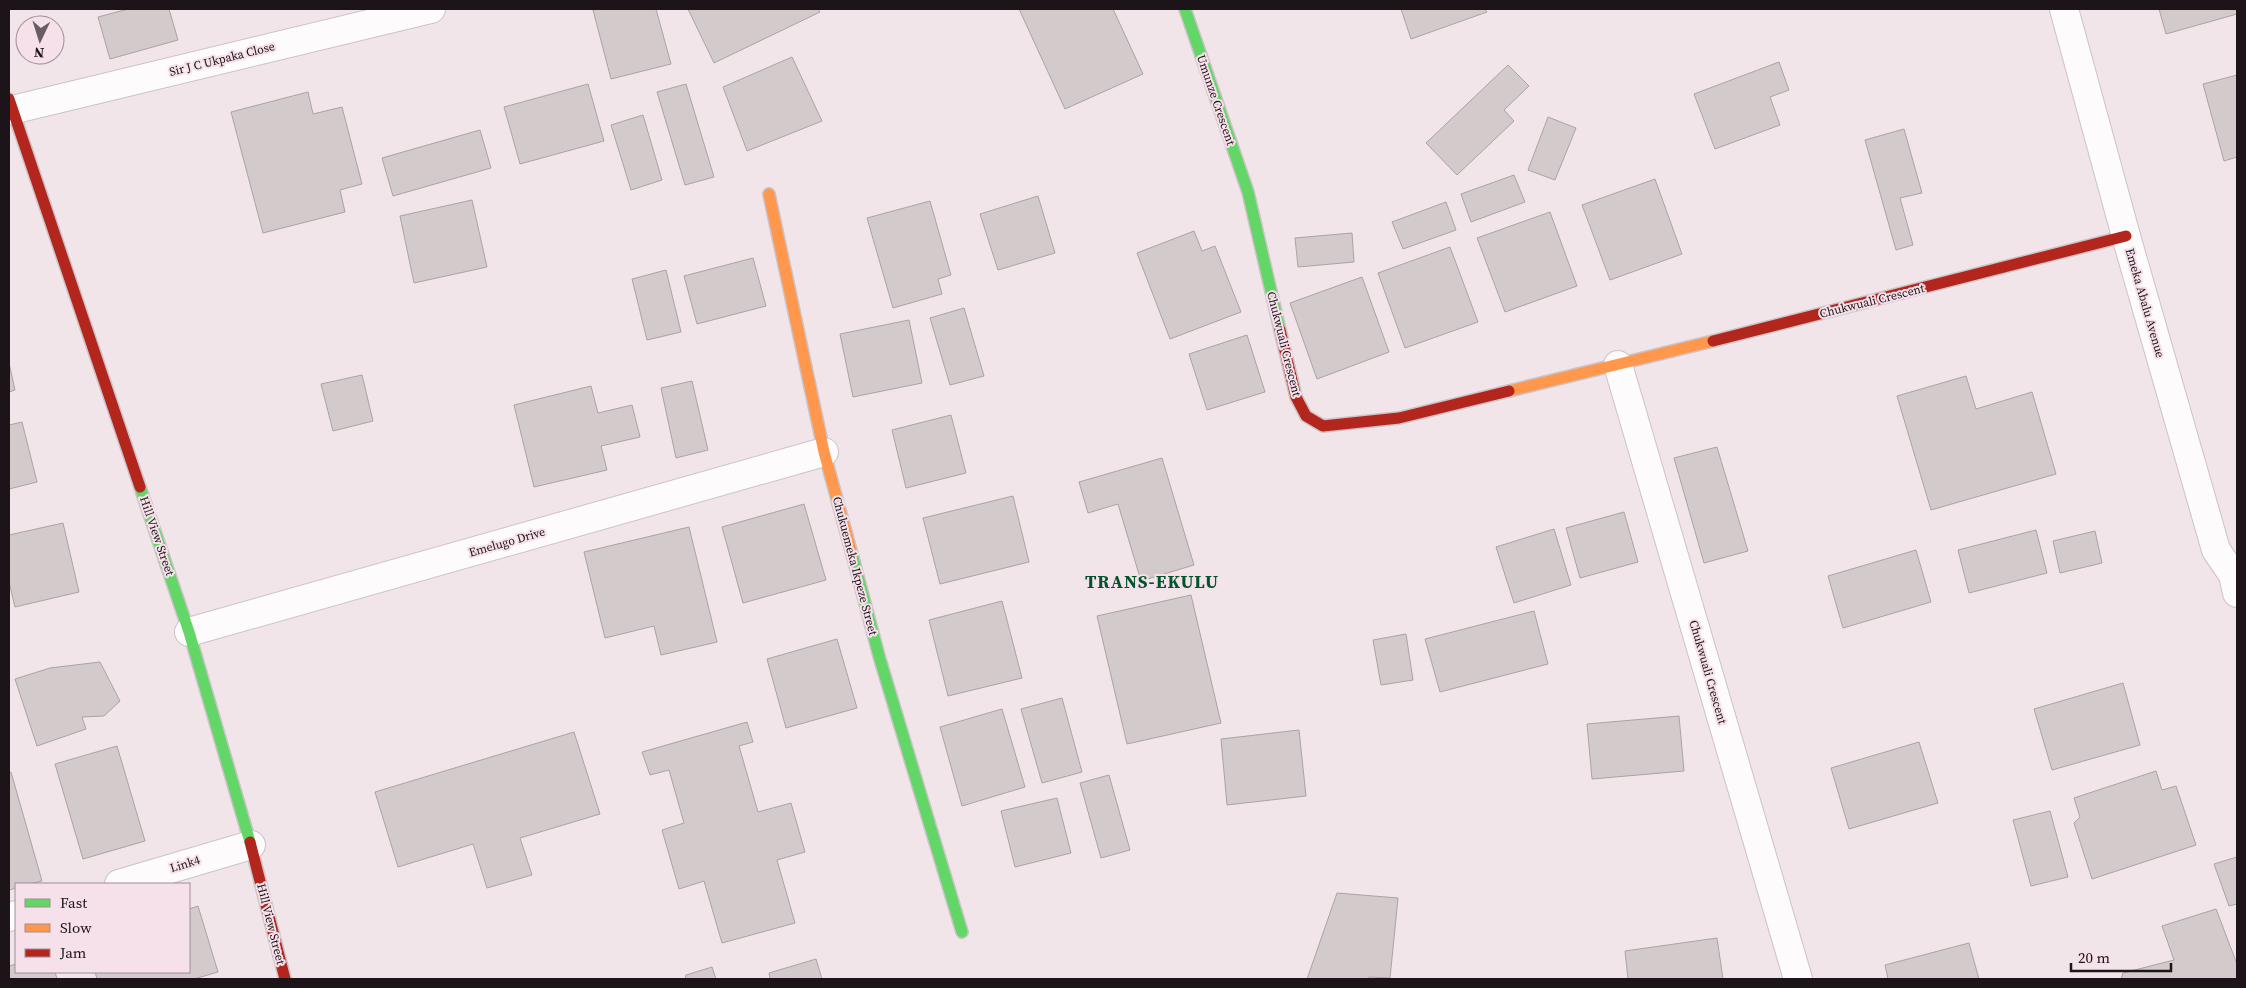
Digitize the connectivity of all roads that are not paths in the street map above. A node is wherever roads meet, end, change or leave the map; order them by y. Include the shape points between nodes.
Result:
1 (431, 9) edge
2 (1185, 9) edge
3 (2064, 9) edge
4 (10, 104) edge
5 (1248, 192) joint
6 (769, 194) dead end
7 (2126, 236) junction
8 (1618, 365) junction
9 (824, 452) junction
10 (2236, 581) edge
11 (189, 632) junction
12 (251, 845) junction
13 (122, 883) edge
14 (962, 932) dead end
15 (285, 979) edge
16 (1798, 979) edge

1 - 4 street, Sir J C Ukpaka Close
2 - 5 street, Umunze Crescent
3 - 7 street, Emeka Abalu Avenue
4 - 11 street, Hill View Street
5 - 8 street, Chukwuali Crescent via 1296,397 1306,416 1323,426 1399,418
6 - 9 street, Chukuemeka Ikpeze Street
7 - 8 street, Chukwuali Crescent
7 - 10 street, Emeka Abalu Avenue via 2216,550
8 - 16 street, Chukwuali Crescent
9 - 11 street, Emelugo Drive
9 - 14 street, Chukuemeka Ikpeze Street via 879,656
11 - 12 street, Hill View Street
12 - 13 street, Link4
12 - 15 street, Hill View Street

